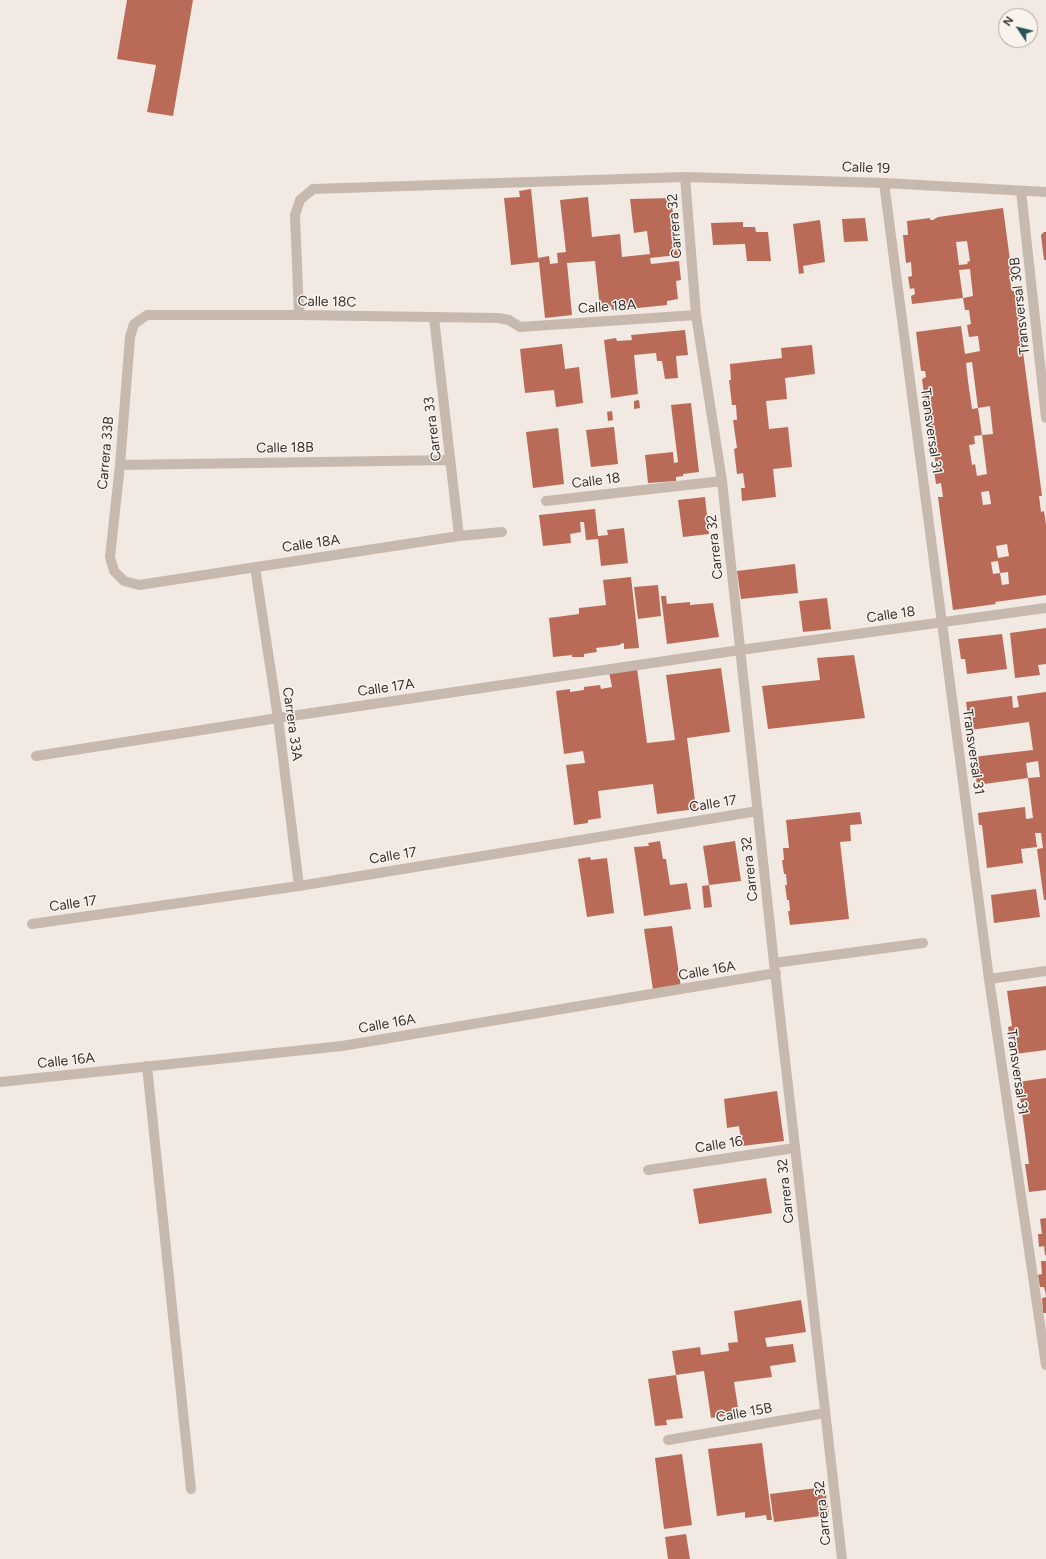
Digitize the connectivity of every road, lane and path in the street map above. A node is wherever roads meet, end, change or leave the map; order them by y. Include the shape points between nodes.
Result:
1 (685, 177) junction
2 (884, 183) junction
3 (1021, 191) junction
4 (1046, 192) edge
5 (299, 315) junction
6 (696, 315) junction
7 (434, 318) junction
8 (134, 324) joint
9 (520, 327) joint
10 (1046, 418) edge
11 (450, 460) junction
12 (120, 464) junction
13 (722, 481) junction
14 (546, 501) dead end
15 (502, 532) dead end
16 (459, 536) junction
17 (255, 566) junction
18 (124, 581) joint
19 (1046, 608) edge
20 (942, 622) junction
21 (740, 650) junction
22 (278, 718) junction
23 (36, 756) dead end
24 (758, 811) junction
25 (299, 886) junction
26 (32, 924) dead end
27 (924, 943) dead end
28 (775, 968) junction
29 (1046, 971) edge
30 (989, 979) junction
31 (147, 1066) junction
32 (0, 1082) edge
33 (795, 1148) junction
34 (648, 1170) dead end
35 (1043, 1323) edge
36 (1046, 1365) edge
37 (825, 1413) junction
38 (668, 1440) dead end
39 (191, 1489) dead end
40 (842, 1559) edge

1 - 2 street, Calle 19
1 - 5 street, Calle 19 via 313,189 300,200 295,215
1 - 6 street, Carrera 32
2 - 3 street, Calle 19
2 - 20 street, Transversal 31
3 - 4 street, Calle 19
3 - 10 street, Transversal 30B
5 - 7 street, Calle 18C
5 - 8 street, Calle 18C via 147,315
6 - 9 street, Calle 18A
6 - 13 street, Carrera 32
7 - 9 street, Calle 18C via 498,318 509,320
7 - 11 street, Carrera 33
8 - 12 street, Carrera 33B via 130,337
11 - 12 street, Calle 18B
11 - 16 street, Carrera 33
12 - 18 street, Carrera 33B via 110,557 114,571
13 - 14 street, Calle 18
13 - 21 street, Carrera 32
15 - 16 street, Calle 18A
16 - 17 street, Calle 18A
17 - 18 street, Calle 18A via 139,585
17 - 22 street, Carrera 33A
19 - 20 street, Calle 18
20 - 21 street, Calle 18
20 - 30 street, Transversal 31
21 - 22 street, Calle 17A
21 - 24 street, Carrera 32
22 - 23 street, Calle 17A
22 - 25 street, Carrera 33A
24 - 25 street, Calle 17
24 - 28 street, Carrera 32
25 - 26 street, Calle 17
27 - 28 street, Calle 16A
28 - 31 street, Calle 16A via 342,1046
28 - 33 street, Carrera 32
29 - 30 street
30 - 35 street, Transversal 31
31 - 32 street, Calle 16A
31 - 39 street
33 - 34 street, Calle 16
33 - 37 street, Carrera 32
35 - 36 street, Transversal 31
37 - 38 street, Calle 15B
37 - 40 street, Carrera 32

